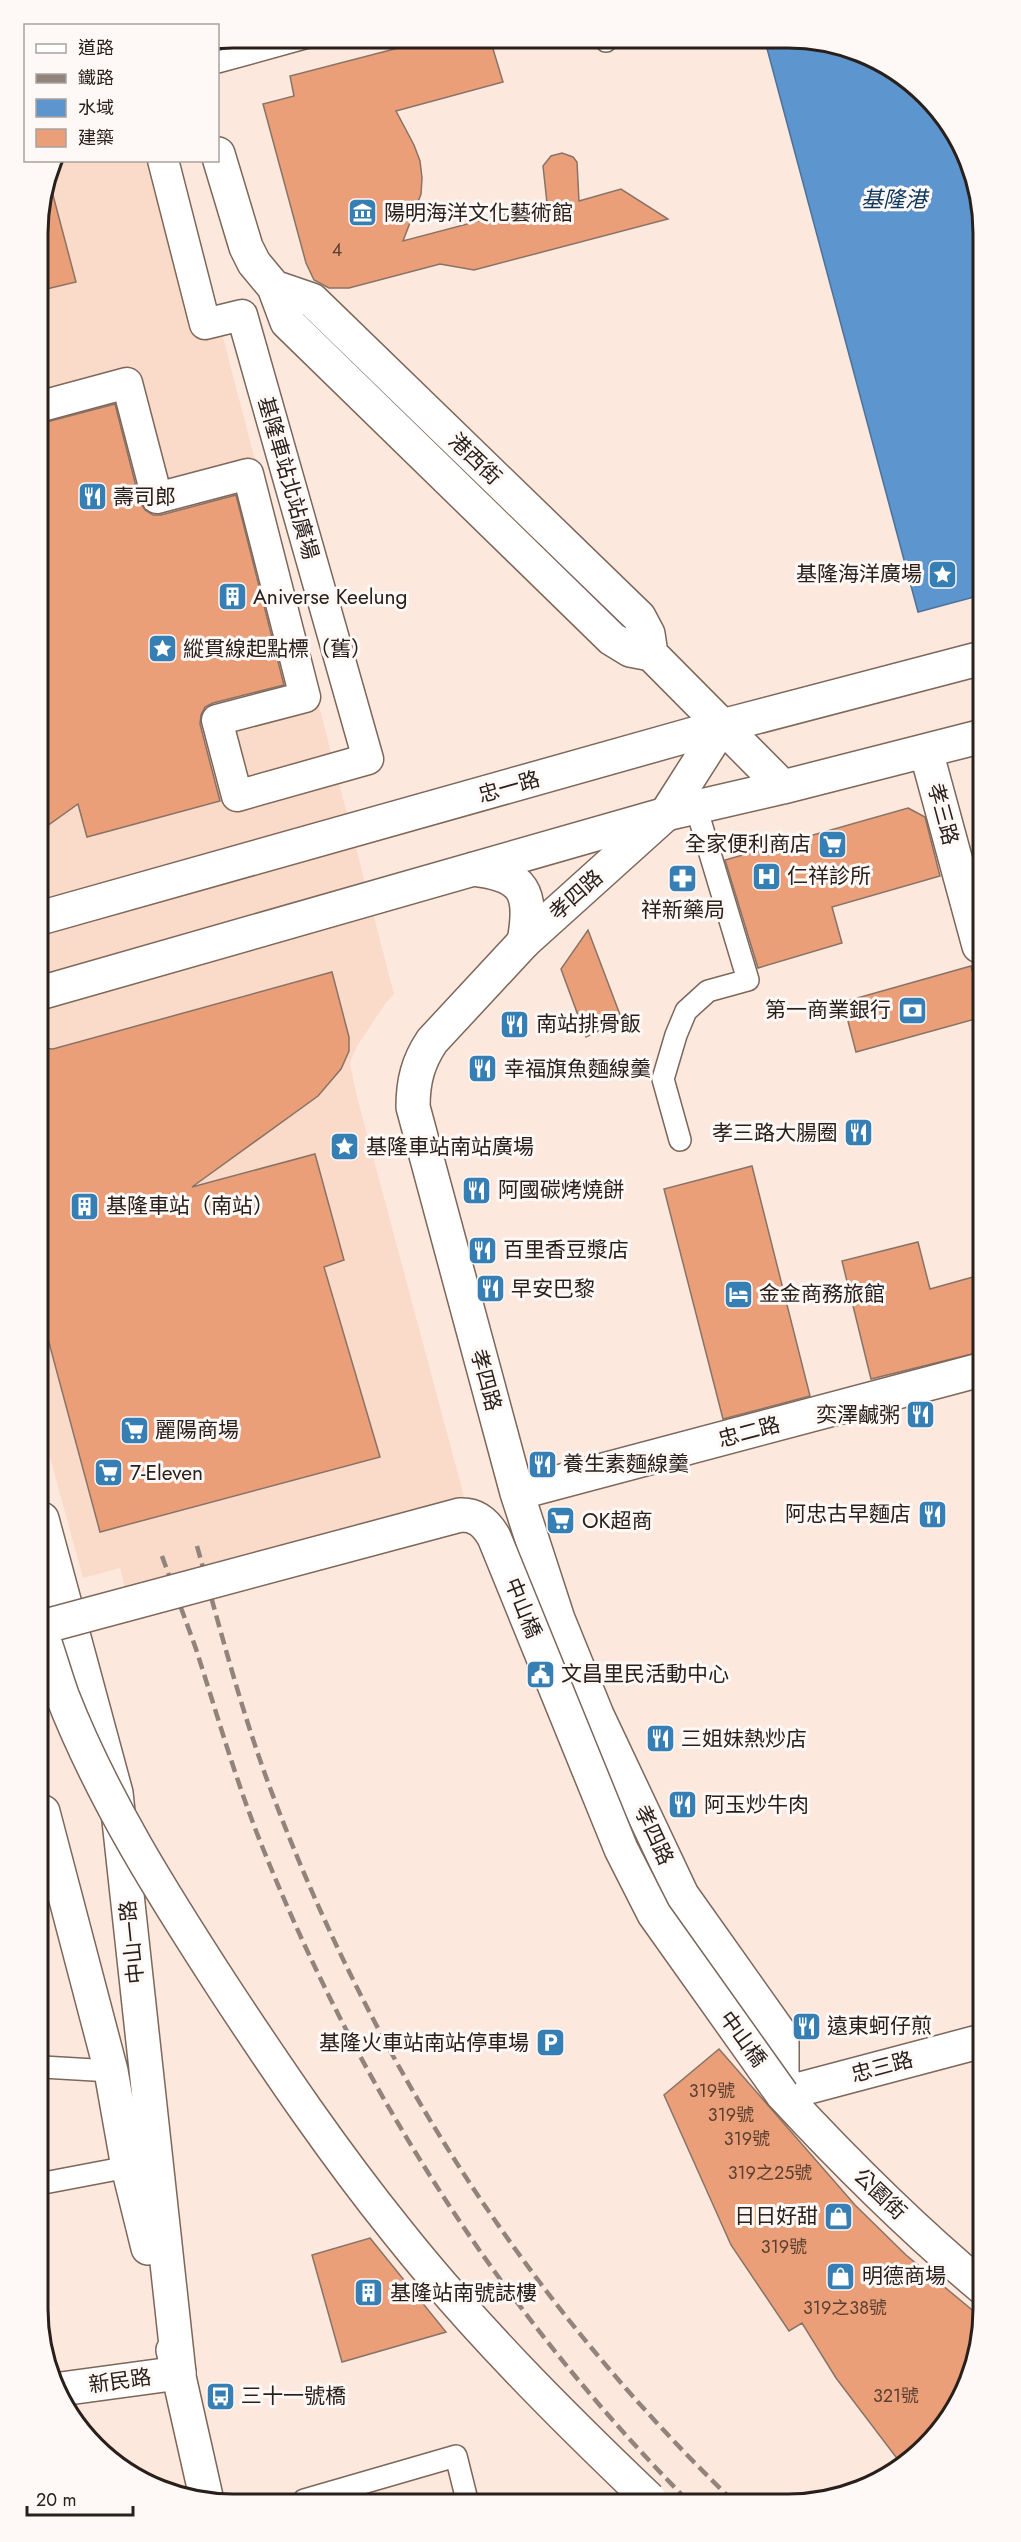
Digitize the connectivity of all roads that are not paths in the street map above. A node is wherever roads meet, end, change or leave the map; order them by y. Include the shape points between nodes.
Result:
1 (269, 48) edge
2 (219, 62) edge
3 (219, 157) edge
4 (164, 162) edge
5 (48, 405) edge
6 (973, 660) edge
7 (722, 726) junction
8 (973, 738) edge
9 (926, 751) junction
10 (783, 787) junction
11 (681, 810) junction
12 (471, 869) junction
13 (48, 916) edge
14 (973, 924) edge
15 (524, 942) junction
16 (48, 991) edge
17 (680, 1140) dead end
18 (973, 1372) edge
19 (517, 1493) junction
20 (48, 1542) edge
21 (48, 1625) edge
22 (48, 1652) edge
23 (48, 1835) edge
24 (973, 2043) edge
25 (48, 2067) edge
26 (111, 2072) junction
27 (782, 2094) junction
28 (128, 2167) junction
29 (48, 2182) edge
30 (973, 2279) edge
31 (179, 2373) junction
32 (66, 2388) edge
33 (205, 2491) edge
34 (325, 2494) edge
35 (466, 2494) edge
36 (644, 2494) edge

1 - 2 lane
3 - 7 main road, 港西街 via 246,247 274,287 312,300 639,617 648,634 651,654
4 - 5 street, 基隆車站北站廣場 via 206,324 242,315 368,759 237,796 217,720 305,697 248,474 157,498 127,383
6 - 7 main road, 忠一路
7 - 10 main road, 港西街
7 - 11 main road, 孝四路
7 - 13 main road, 忠一路
8 - 9 main road
9 - 10 main road
9 - 14 main road, 孝三路
10 - 11 main road
11 - 12 main road
11 - 15 main road, 孝四路
11 - 17 lane via 748,980 708,991 686,1011 663,1080
12 - 15 main road via 504,875 522,889 527,915
12 - 16 main road
15 - 19 main road, 孝四路 via 421,1057 413,1082 412,1107
18 - 19 main road, 忠二路
19 - 27 main road, 孝四路 via 578,1669 682,1895 782,2036
20 - 31 main road, 中山一路 via 116,1793
21 - 27 main road, 中山橋, bridge via 460,1515 479,1519 494,1537 616,1838 641,1890
22 - 36 main road, bridge via 62,1695 100,1778 142,1857 269,2057 337,2154 457,2303
23 - 26 main road, 中山一路
24 - 27 main road, 忠三路
25 - 26 lane
26 - 28 main road, 中山一路
27 - 30 main road, 公園街 via 834,2150
28 - 29 lane
28 - 31 main road, 中山一路
31 - 32 main road, 新民路
31 - 33 main road, 中山一路
34 - 35 lane via 456,2456

